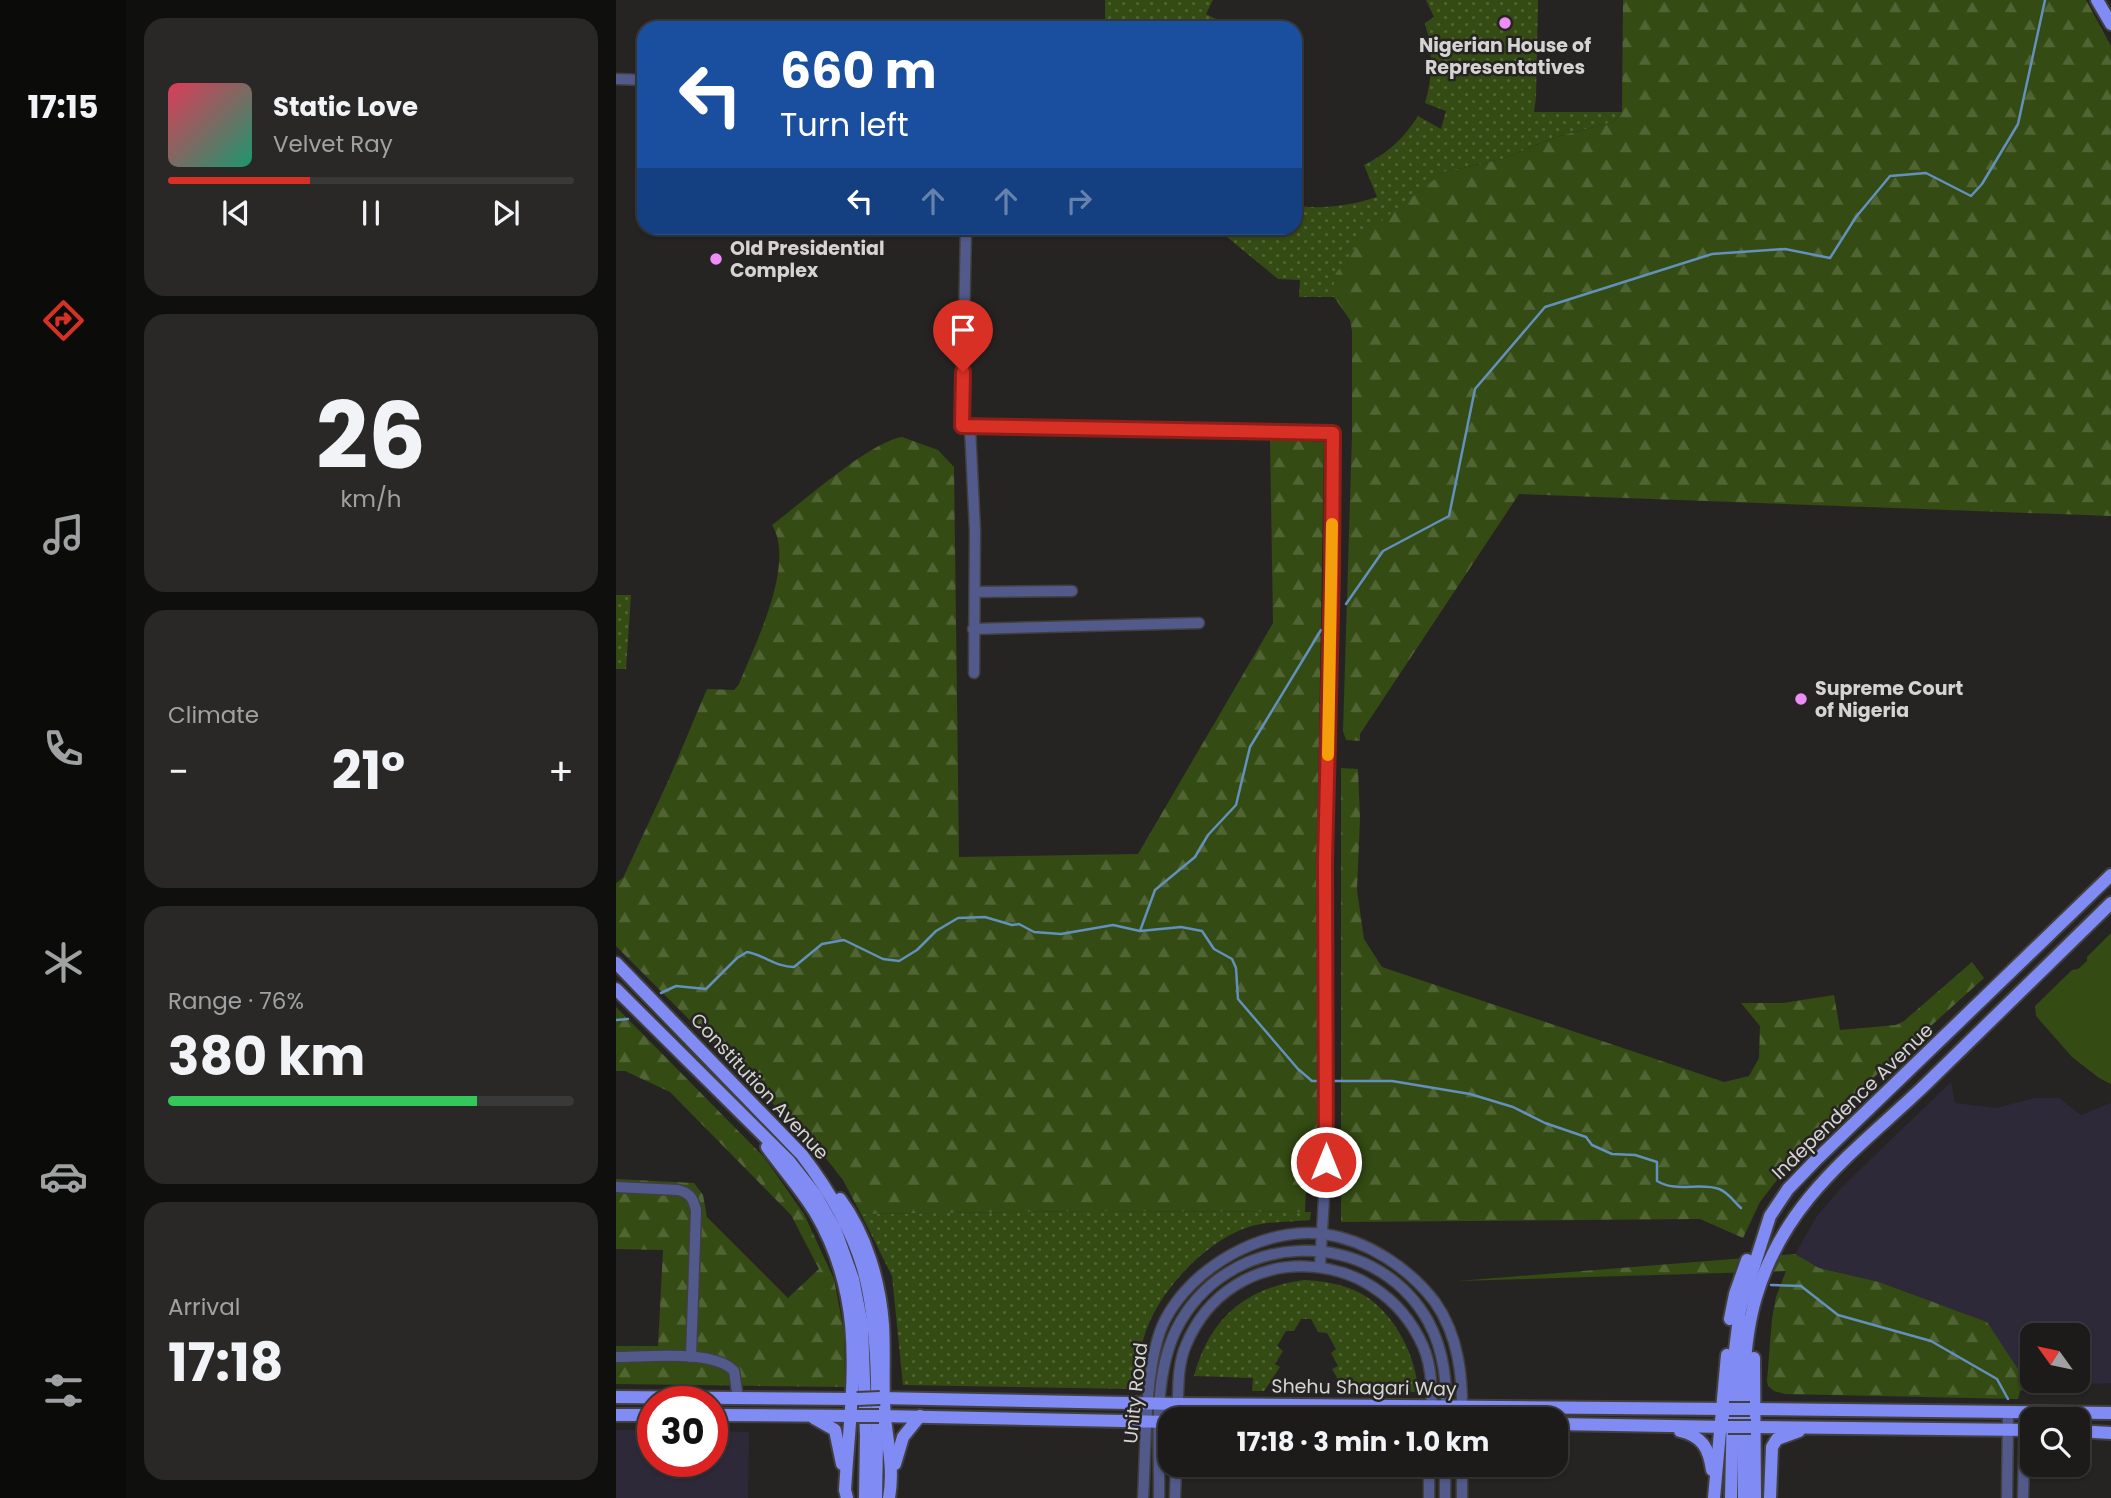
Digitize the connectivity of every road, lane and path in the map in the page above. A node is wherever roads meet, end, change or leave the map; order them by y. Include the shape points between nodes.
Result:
1 (2097, 0) edge
2 (2111, 24) edge
3 (616, 79) edge
4 (637, 80) edge
5 (966, 235) edge
6 (970, 427) junction
7 (1072, 591) dead end
8 (975, 592) junction
9 (1199, 622) dead end
10 (972, 629) junction
11 (974, 673) dead end
12 (2111, 876) edge
13 (2111, 903) edge
14 (616, 963) edge
15 (616, 989) edge
16 (752, 1124) junction
17 (820, 1178) junction
18 (616, 1187) edge
19 (1764, 1228) junction
20 (1785, 1229) junction
21 (1324, 1234) junction
22 (1322, 1250) junction
23 (1321, 1266) junction
24 (616, 1357) edge
25 (691, 1357) junction
26 (616, 1397) edge
27 (882, 1398) junction
28 (738, 1399) junction
29 (854, 1399) junction
30 (1155, 1403) junction
31 (1178, 1404) junction
32 (1178, 1407) edge
33 (1263, 1407) edge
34 (1432, 1407) edge
35 (1446, 1407) edge
36 (1462, 1407) edge
37 (1726, 1409) junction
38 (1753, 1409) junction
39 (1568, 1411) edge
40 (2008, 1413) junction
41 (2020, 1413) edge
42 (2090, 1413) edge
43 (2111, 1413) edge
44 (616, 1415) edge
45 (637, 1415) edge
46 (728, 1415) edge
47 (811, 1416) junction
48 (882, 1416) junction
49 (920, 1416) junction
50 (853, 1417) junction
51 (1158, 1417) edge
52 (1158, 1422) edge
53 (1568, 1424) edge
54 (1158, 1427) edge
55 (1667, 1427) junction
56 (1724, 1427) junction
57 (1753, 1427) junction
58 (1806, 1428) junction
59 (2008, 1429) junction
60 (2020, 1429) edge
61 (2090, 1432) edge
62 (2111, 1433) edge
63 (893, 1477) junction
64 (1159, 1477) edge
65 (1176, 1477) edge
66 (1429, 1477) edge
67 (1446, 1477) edge
68 (1462, 1477) edge
69 (2025, 1477) edge
70 (1714, 1494) edge
71 (846, 1495) edge
72 (866, 1498) edge
73 (876, 1498) edge
74 (891, 1498) edge
75 (1143, 1498) edge
76 (1159, 1498) edge
77 (1175, 1498) edge
78 (1429, 1498) edge
79 (1445, 1498) edge
80 (1462, 1498) edge
81 (1731, 1498) edge
82 (1744, 1498) edge
83 (1755, 1498) edge
84 (1770, 1498) edge
85 (2007, 1498) edge
86 (2023, 1498) edge

1 - 2 main road
3 - 4 street
5 - 6 street via 962,426
6 - 8 street
6 - 21 street via 1333,433 1325,823
7 - 8 street
8 - 10 street
9 - 10 street
10 - 11 street
12 - 19 main road, Independence Avenue via 1815,1161 1778,1202
13 - 20 main road, Independence Avenue via 1827,1177
14 - 17 main road, Constitution Avenue
15 - 16 main road, Constitution Avenue
16 - 29 main road via 814,1211 842,1271 853,1331
16 - 72 main road, Constitution Avenue via 815,1194 850,1267 864,1348
17 - 27 main road via 853,1216 872,1268 883,1322
17 - 73 main road, Constitution Avenue via 854,1242 871,1307
18 - 25 street via 678,1189 693,1198
19 - 37 main road via 1735,1294 1728,1333
19 - 81 main road, Independence Avenue via 1737,1326
20 - 38 main road via 1756,1331
20 - 82 main road, Independence Avenue via 1750,1319
21 - 22 street
21 - 30 street, Unity Road via 1256,1244 1214,1264 1185,1289 1163,1322 1157,1341
21 - 36 street, Unity Road via 1386,1258 1412,1276 1436,1304 1456,1349
22 - 23 street
22 - 30 street, Unity Road via 1261,1258 1223,1276 1197,1299 1169,1346
22 - 35 street, Unity Road via 1377,1269 1407,1293 1427,1320 1441,1353
23 - 31 street via 1265,1271 1208,1308 1185,1348
23 - 34 street via 1362,1279 1400,1308 1424,1348
24 - 25 street
25 - 28 street via 729,1365
26 - 28 main road, Shehu Shagari Way
27 - 29 main road, Shehu Shagari Way, bridge
27 - 30 main road, Shehu Shagari Way
27 - 48 main road
28 - 29 main road, Shehu Shagari Way
29 - 50 main road
30 - 31 main road, Shehu Shagari Way
30 - 51 street, Unity Road
31 - 32 street
31 - 33 main road, Shehu Shagari Way
37 - 38 main road, Shehu Shagari Way, bridge
37 - 39 main road, Shehu Shagari Way
37 - 56 main road
38 - 40 main road, Shehu Shagari Way
38 - 57 main road
40 - 41 main road, Shehu Shagari Way
40 - 59 street
42 - 43 main road, Shehu Shagari Way
44 - 45 main road
46 - 47 main road
47 - 50 main road
47 - 71 main road via 836,1434
48 - 49 main road
48 - 50 main road, bridge
48 - 63 main road
49 - 52 main road
49 - 63 main road via 903,1437
50 - 71 main road
53 - 55 main road
54 - 75 street, Unity Road
55 - 56 main road
55 - 70 main road via 1690,1433 1704,1443
56 - 57 main road, bridge
56 - 70 main road
57 - 58 main road
57 - 83 main road
58 - 59 main road
58 - 84 main road via 1777,1438 1772,1447
59 - 60 main road
59 - 85 street
61 - 62 main road
63 - 74 main road
64 - 76 street, Unity Road
65 - 77 street
66 - 78 street
67 - 79 street
68 - 80 street
69 - 86 street

